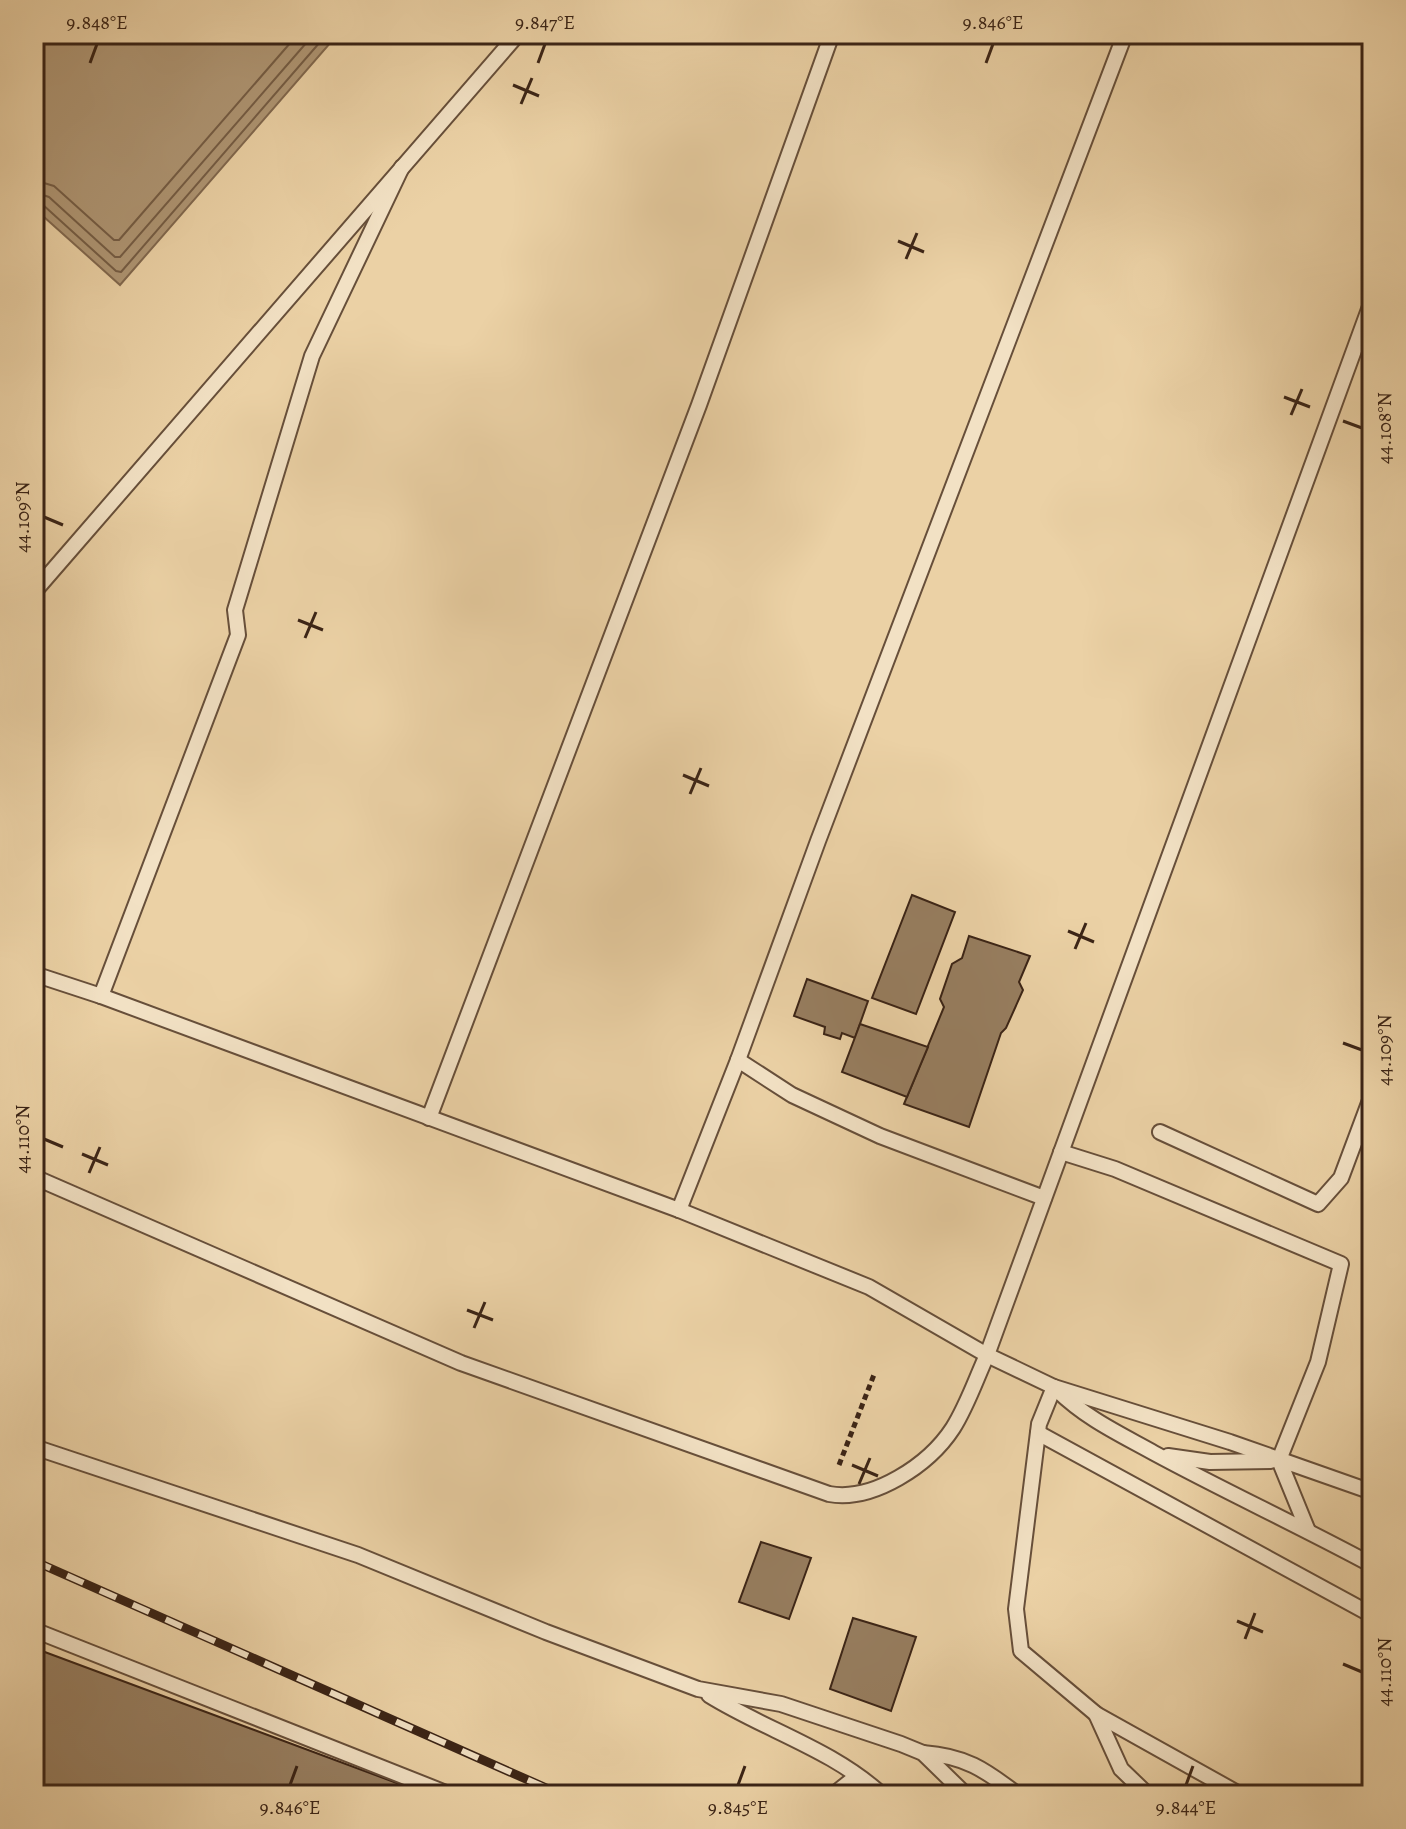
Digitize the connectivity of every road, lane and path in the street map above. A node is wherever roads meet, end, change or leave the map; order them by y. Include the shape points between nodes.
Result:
1 (518, 34) edge
2 (832, 34) edge
3 (1125, 34) edge
4 (402, 167) junction
5 (1372, 301) edge
6 (34, 592) edge
7 (34, 974) edge
8 (101, 996) junction
9 (738, 1060) junction
10 (1372, 1095) edge
11 (429, 1118) junction
12 (1160, 1132) dead end
13 (1061, 1152) junction
14 (34, 1177) edge
15 (1044, 1198) junction
16 (679, 1210) junction
17 (987, 1355) junction
18 (875, 1372) dead end
19 (1054, 1387) junction
20 (1038, 1433) junction
21 (34, 1447) edge
22 (1157, 1455) junction
23 (1279, 1460) junction
24 (839, 1465) dead end
25 (1372, 1492) edge
26 (1308, 1531) junction
27 (1372, 1565) edge
28 (1372, 1615) edge
29 (34, 1630) edge
30 (698, 1689) junction
31 (1096, 1714) junction
32 (923, 1753) junction
33 (857, 1776) junction
34 (451, 1795) edge
35 (833, 1795) edge
36 (882, 1795) edge
37 (966, 1795) edge
38 (1018, 1795) edge
39 (1148, 1795) edge
40 (1241, 1795) edge

1 - 4 lane
2 - 11 lane via 699,405
3 - 9 lane
4 - 6 lane
4 - 8 lane via 312,356 235,610 238,635
5 - 13 lane
7 - 8 lane
8 - 11 lane
9 - 15 lane via 792,1095 880,1136
9 - 16 lane
10 - 12 lane via 1341,1178 1318,1204
11 - 16 lane
13 - 15 lane
13 - 23 lane via 1115,1169 1341,1264 1318,1362
14 - 17 lane via 461,1363 829,1494 846,1497 884,1486 914,1469 952,1429
15 - 17 lane
16 - 17 lane via 869,1287
17 - 19 lane
18 - 24 path
19 - 20 lane
19 - 22 lane via 1080,1412
19 - 23 lane
20 - 28 lane
20 - 31 lane via 1016,1609 1021,1651
21 - 30 lane via 358,1555
22 - 23 lane via 1210,1462
22 - 26 lane
23 - 25 lane
23 - 26 lane
26 - 27 lane
29 - 34 lane
30 - 32 lane via 781,1704
30 - 33 lane
31 - 39 lane via 1121,1769
31 - 40 lane
32 - 37 lane
32 - 38 lane via 953,1756
33 - 35 lane
33 - 36 lane

